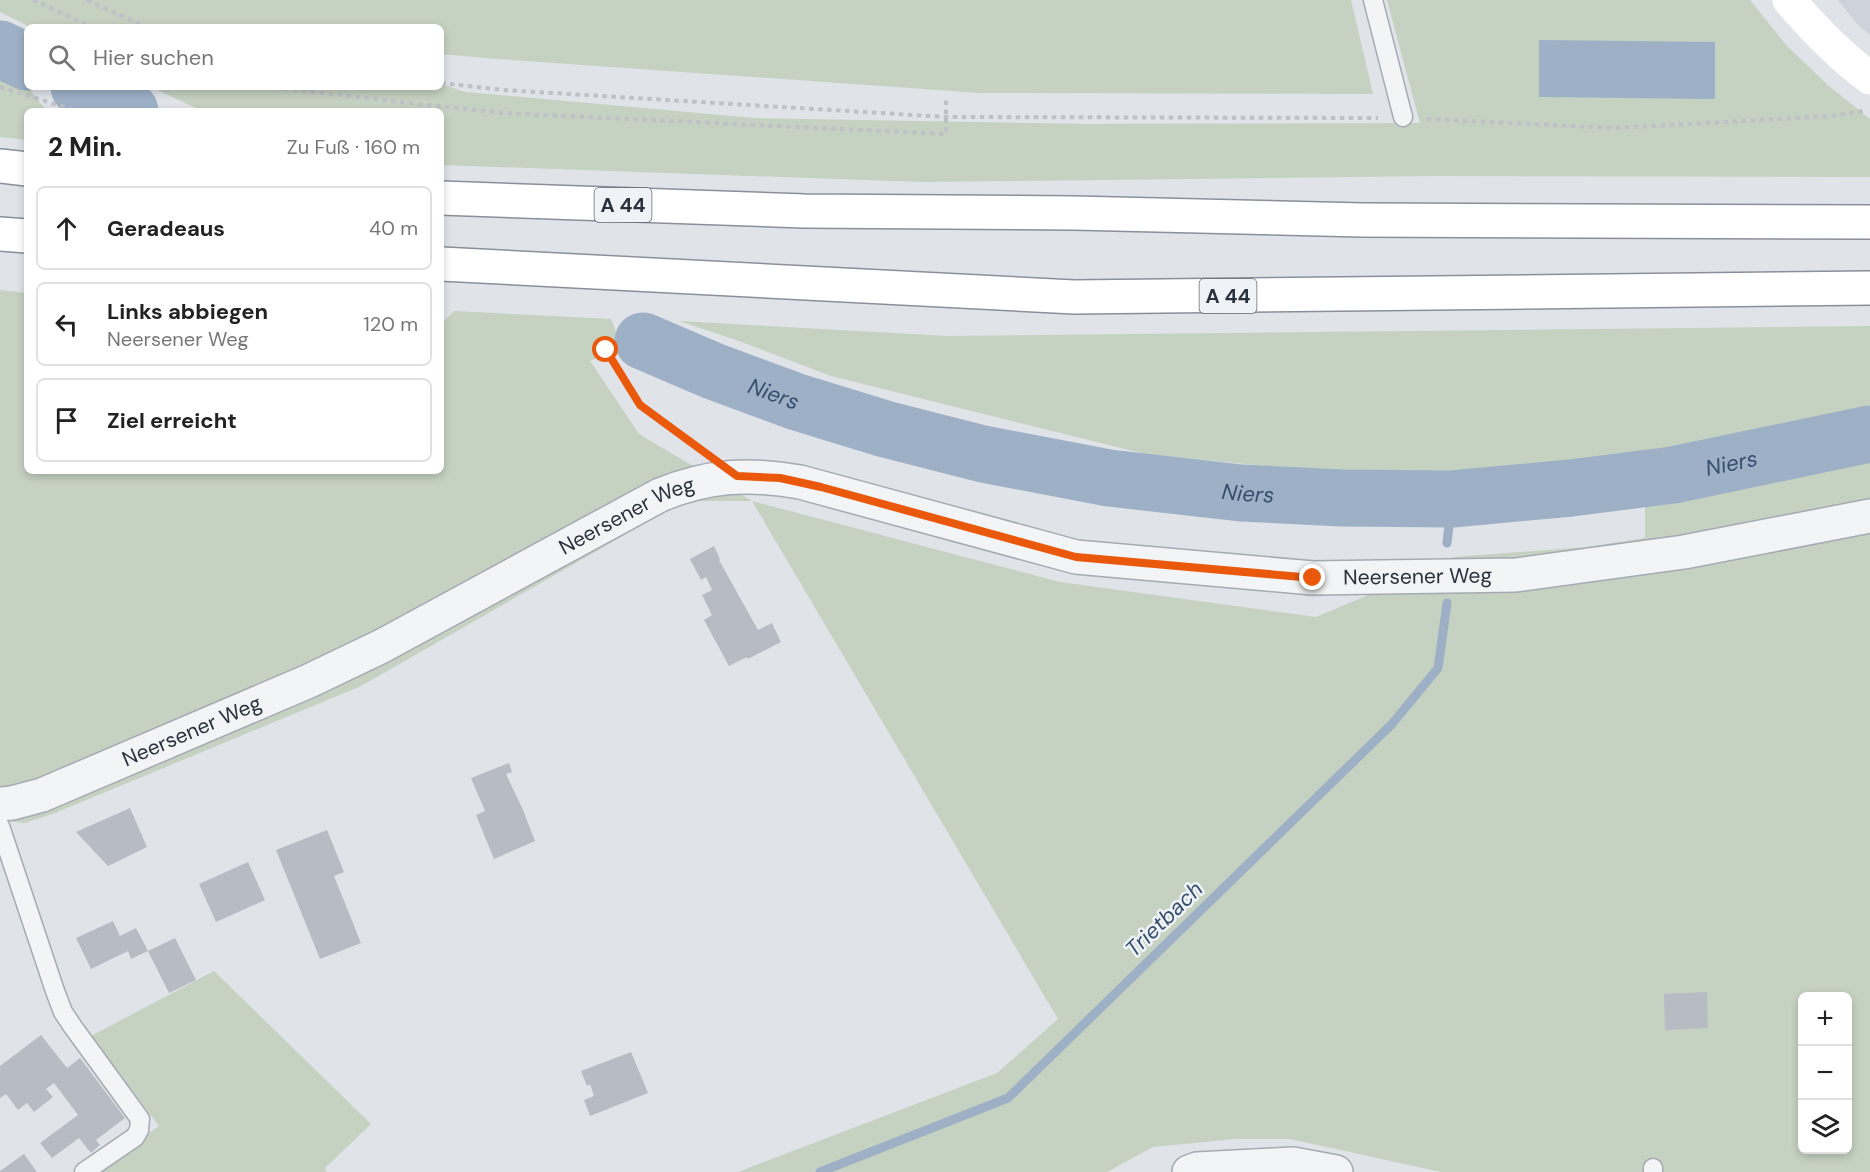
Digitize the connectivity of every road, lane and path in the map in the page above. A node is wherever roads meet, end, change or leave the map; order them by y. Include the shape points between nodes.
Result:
1 (33, 0) edge
2 (87, 0) edge
3 (1373, 0) edge
4 (1789, 0) edge
5 (85, 24) edge
6 (139, 24) edge
7 (1870, 78) edge
8 (444, 83) edge
9 (0, 87) edge
10 (294, 90) edge
11 (946, 97) dead end
12 (67, 108) edge
13 (1868, 110) dead end
14 (946, 117) junction
15 (1403, 117) junction
16 (0, 166) edge
17 (24, 169) edge
18 (444, 198) edge
19 (1870, 222) edge
20 (0, 234) edge
21 (24, 236) edge
22 (444, 264) edge
23 (1870, 288) edge
24 (606, 350) dead end
25 (737, 476) junction
26 (1870, 516) edge
27 (0, 804) edge
28 (0, 826) edge
29 (1295, 1168) edge
30 (84, 1172) edge
31 (1189, 1172) edge
32 (1336, 1172) edge

1 - 5 path
2 - 6 path
3 - 15 lane
4 - 7 main road
8 - 14 path
9 - 12 path
10 - 14 path via 503,112 946,134
11 - 14 path
13 - 15 path via 1833,116 1615,128
14 - 15 path
16 - 17 main road
18 - 19 main road, A 44 via 804,211 1362,220
20 - 21 main road
22 - 23 main road, A 44 via 1074,297
24 - 25 path via 640,405
25 - 26 street, Neersener Weg via 780,478 821,487 1076,557 1313,578 1516,575 1684,552
25 - 27 street, Neersener Weg via 696,483 660,495 444,614 309,681 42,795
28 - 30 lane via 63,1012 140,1119 135,1137
29 - 31 street
29 - 32 street

